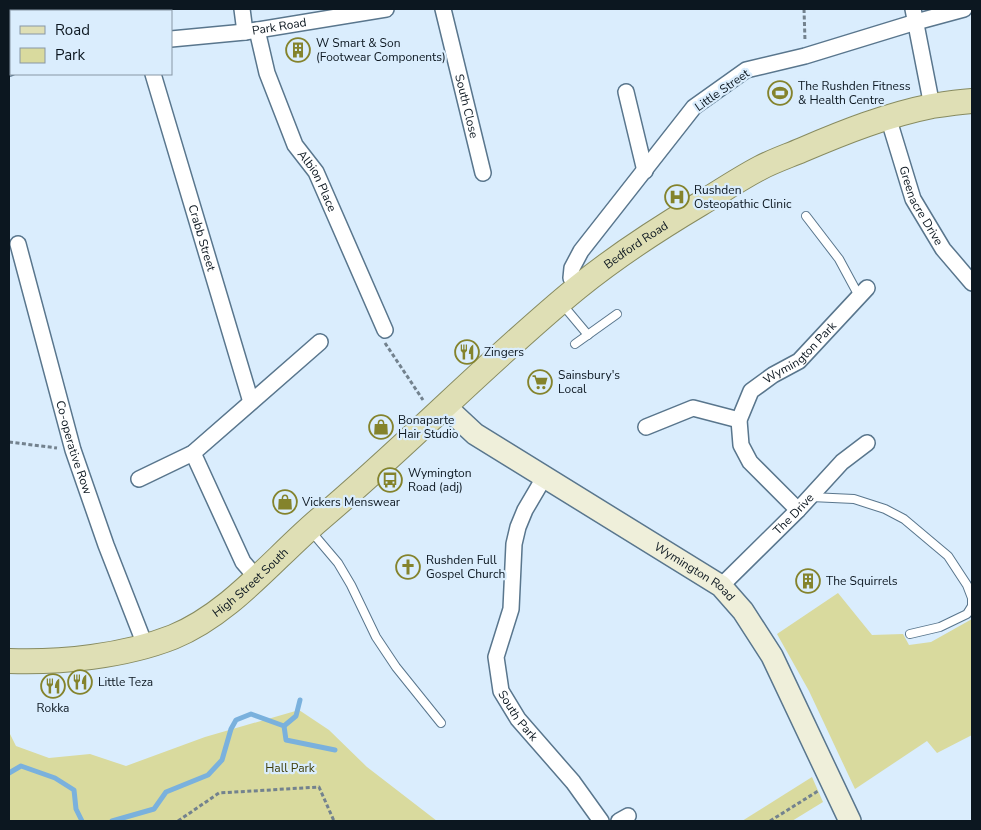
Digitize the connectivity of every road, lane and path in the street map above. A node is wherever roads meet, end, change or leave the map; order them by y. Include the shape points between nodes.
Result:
1 (242, 9) edge
2 (386, 9) edge
3 (443, 9) edge
4 (804, 9) edge
5 (964, 9) edge
6 (915, 15) edge
7 (251, 31) junction
8 (172, 39) edge
9 (805, 56) junction
10 (154, 75) edge
11 (626, 92) dead end
12 (972, 101) edge
13 (932, 106) junction
14 (888, 117) junction
15 (645, 172) junction
16 (483, 173) dead end
17 (806, 216) dead end
18 (18, 244) dead end
19 (972, 283) edge
20 (578, 287) junction
21 (863, 292) joint
22 (561, 302) junction
23 (617, 314) dead end
24 (385, 330) joint
25 (588, 335) junction
26 (320, 342) dead end
27 (575, 344) dead end
28 (251, 402) junction
29 (440, 412) junction
30 (739, 420) junction
31 (646, 427) dead end
32 (9, 442) edge
33 (867, 442) dead end
34 (73, 450) junction
35 (193, 453) junction
36 (544, 476) junction
37 (139, 479) dead end
38 (809, 497) junction
39 (798, 510) junction
40 (309, 528) junction
41 (256, 577) junction
42 (721, 586) junction
43 (910, 634) dead end
44 (146, 645) junction
45 (9, 661) edge
46 (440, 723) dead end
47 (832, 782) junction
48 (178, 821) edge
49 (334, 821) edge
50 (601, 821) edge
51 (770, 821) edge
52 (850, 821) edge

1 - 7 street, Albion Place
2 - 7 street, Park Road
3 - 16 street, South Close
4 - 9 path
5 - 6 street, Little Street
6 - 9 street, Little Street
6 - 13 street
7 - 8 street, Park Road
7 - 24 street, Albion Place via 295,145 316,172
9 - 15 street, Little Street via 746,70 694,108
10 - 28 street, Crabb Street
11 - 15 street
12 - 13 main road, Bedford Road
13 - 14 main road, Bedford Road
14 - 19 street, Greenacre Drive via 913,199 943,249
14 - 20 main road, Bedford Road via 762,167 662,226
15 - 20 street, Little Street via 581,252 571,273
17 - 21 lane
18 - 34 street, Co-operative Row
20 - 22 main road, Bedford Road
21 - 30 street, Wymington Park via 799,361 773,374 751,392
22 - 25 lane
22 - 29 main road, Bedford Road
23 - 25 lane
24 - 29 path via 384,341
25 - 27 lane
26 - 28 street
28 - 35 street
29 - 36 street, Wymington Road
29 - 40 main road, High Street South
30 - 31 street via 693,408
30 - 39 street, Wymington Park via 741,445 750,462
32 - 34 path
33 - 38 street, The Drive via 842,462
34 - 44 street, Co-operative Row
35 - 37 street
35 - 41 street via 243,562
36 - 42 street, Wymington Road
36 - 50 street, South Park via 525,510 514,544 511,609 496,657 501,692 518,719 573,782
38 - 39 street, The Drive
38 - 43 lane via 854,498 885,509 915,526 948,556 967,584 972,606 967,614 940,627
39 - 42 street, The Drive
40 - 41 main road, High Street South
40 - 46 lane via 338,563 376,637 396,667
41 - 44 main road, High Street South via 201,622
42 - 47 street, Wymington Road via 743,610 772,656
44 - 45 main road, High Street South via 70,659
47 - 51 path
47 - 52 street, Wymington Road
48 - 49 path via 219,793 319,787

